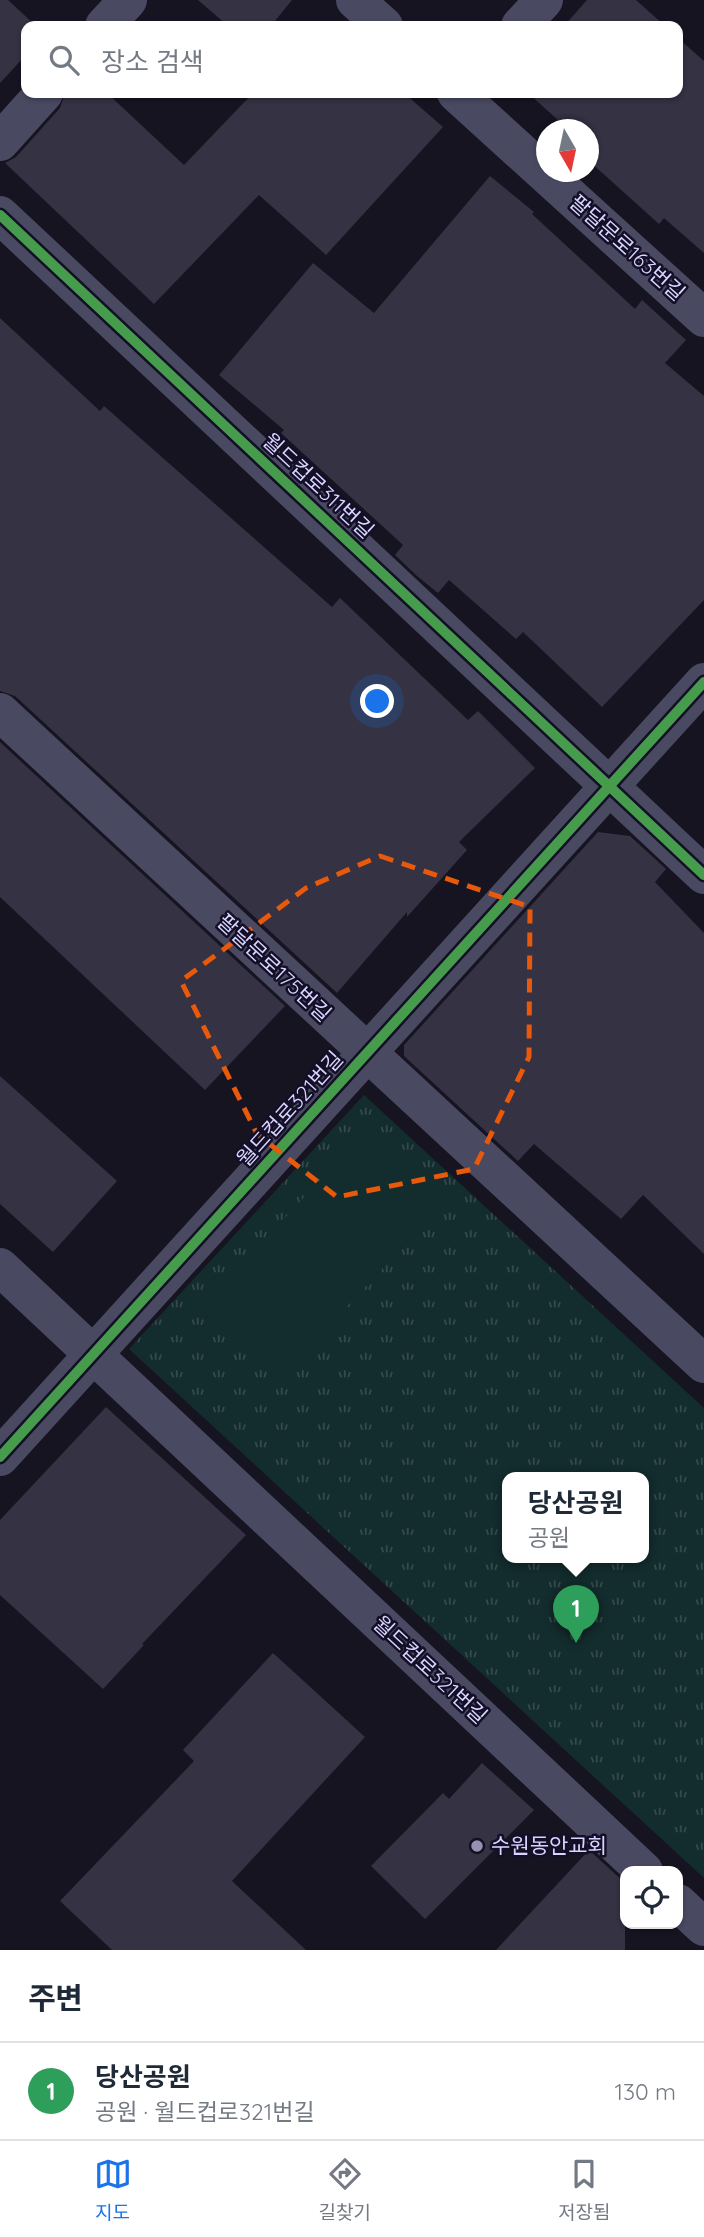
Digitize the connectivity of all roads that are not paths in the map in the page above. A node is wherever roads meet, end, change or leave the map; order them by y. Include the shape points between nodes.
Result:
1 (128, 0) edge
2 (355, 0) edge
3 (544, 0) edge
4 (109, 21) edge
5 (378, 21) edge
6 (525, 21) edge
7 (40, 98) edge
8 (463, 98) edge
9 (0, 142) edge
10 (0, 215) edge
11 (704, 318) edge
12 (704, 682) edge
13 (0, 712) edge
14 (609, 786) junction
15 (704, 875) edge
16 (367, 1054) junction
17 (0, 1267) edge
18 (93, 1354) junction
19 (704, 1364) edge
20 (0, 1457) edge
21 (639, 1866) edge
22 (683, 1908) edge
23 (704, 1927) edge
24 (704, 1941) edge
25 (696, 1950) edge

1 - 4 street
2 - 5 street
3 - 6 street
7 - 9 street
8 - 11 street, 팔달문로163번길
10 - 14 street, 월드컵로311번길
12 - 14 street, 월드컵로321번길
13 - 16 street, 팔달문로175번길
14 - 15 street
14 - 16 street, 월드컵로321번길
16 - 18 street, 월드컵로321번길
16 - 19 street, 팔달문로175번길
17 - 18 street
18 - 20 street, 월드컵로321번길
18 - 21 street, 월드컵로321번길
22 - 23 street
24 - 25 street

